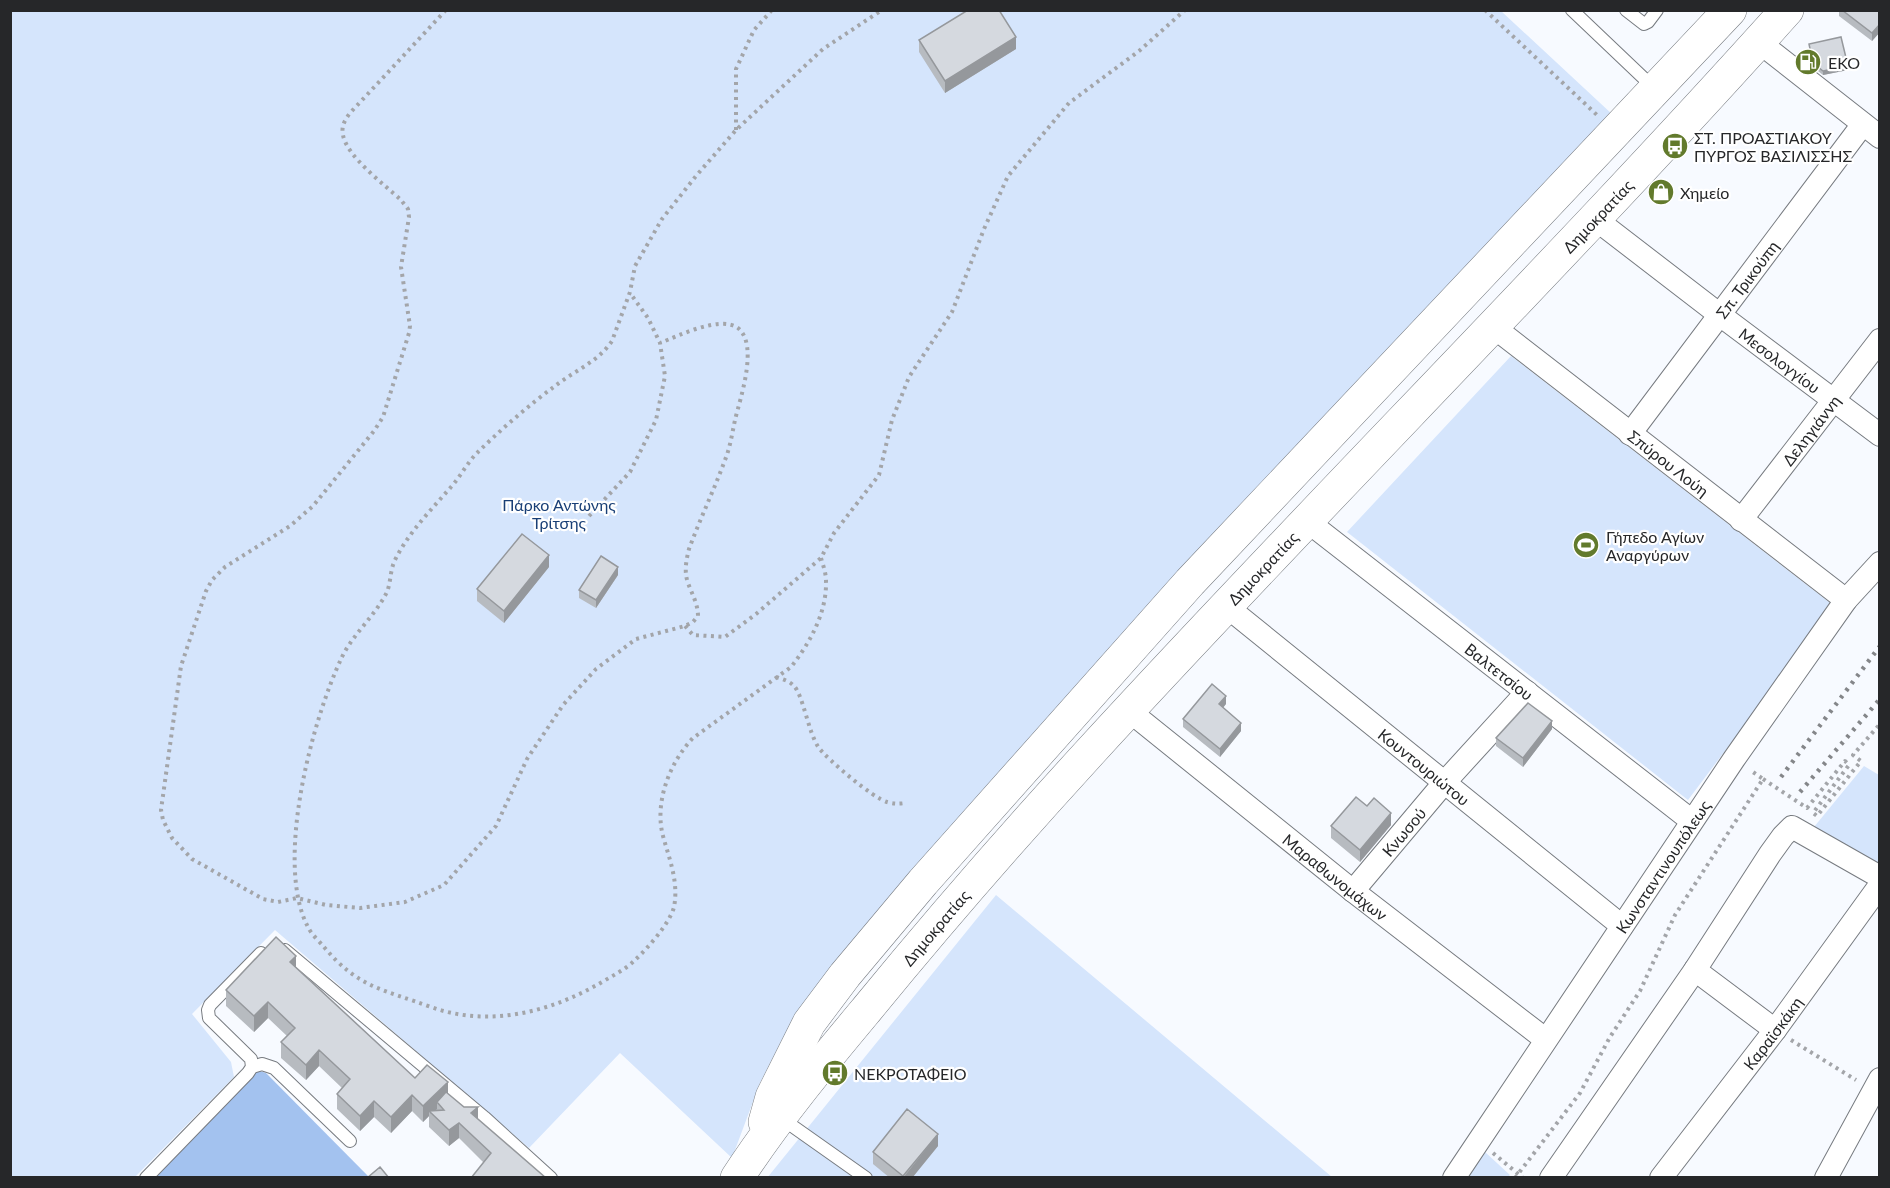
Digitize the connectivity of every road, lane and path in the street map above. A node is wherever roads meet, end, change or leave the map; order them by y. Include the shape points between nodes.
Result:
1 (446, 10) edge
2 (772, 10) edge
3 (882, 10) edge
4 (1185, 10) edge
5 (1485, 10) edge
6 (1572, 10) edge
7 (1626, 10) edge
8 (1657, 10) edge
9 (1730, 10) edge
10 (1787, 10) edge
11 (1759, 42) junction
12 (1655, 89) junction
13 (736, 130) junction
14 (1871, 131) edge
15 (1615, 132) junction
16 (1594, 218) junction
17 (630, 292) junction
18 (1720, 315) junction
19 (1491, 325) junction
20 (1880, 340) edge
21 (660, 344) junction
22 (1833, 400) junction
23 (1630, 434) junction
24 (1880, 435) edge
25 (589, 516) dead end
26 (1741, 520) junction
27 (1306, 521) junction
28 (821, 558) junction
29 (1880, 563) edge
30 (1846, 600) junction
31 (1226, 606) junction
32 (685, 626) junction
33 (777, 677) junction
34 (1527, 692) junction
35 (1128, 710) junction
36 (1880, 724) edge
37 (1734, 759) junction
38 (1763, 779) junction
39 (1444, 783) junction
40 (905, 803) dead end
41 (1692, 820) junction
42 (1880, 877) edge
43 (1880, 885) edge
44 (1353, 891) junction
45 (297, 898) junction
46 (1622, 926) junction
47 (1695, 970) junction
48 (1775, 1030) junction
49 (1545, 1039) junction
50 (252, 1067) junction
51 (1878, 1088) edge
52 (780, 1117) junction
53 (350, 1141) dead end
54 (759, 1144) junction
55 (1505, 1164) dead end
56 (1516, 1176) edge
57 (146, 1178) edge
58 (551, 1178) edge
59 (737, 1178) edge
60 (866, 1178) edge
61 (1454, 1178) edge
62 (1523, 1178) edge
63 (1551, 1178) edge
64 (1661, 1178) edge
65 (1826, 1178) edge

1 - 45 path via 343,123 350,151 408,209 401,267 410,326 383,417 313,506 212,580 180,666 161,810 172,838 192,859 254,896 278,902
2 - 13 path via 754,30 736,69
3 - 13 path via 823,49
4 - 28 path via 1139,51 1069,103 1008,176 952,312 909,377 892,420 879,475 834,533
5 - 15 path
6 - 12 lane
7 - 8 lane via 1644,24
9 - 12 main road, Δημοκρατίας
10 - 11 main road, Δημοκρατίας
11 - 14 street
11 - 16 main road, Δημοκρατίας
12 - 15 main road, Δημοκρατίας
13 - 17 path via 662,219 635,266
14 - 18 street, Σπ. Τρικούπη
15 - 54 main road, Δημοκρατίας via 1190,582 872,943 805,1030 772,1096
16 - 18 street, Μεσολογγίου
16 - 19 main road, Δημοκρατίας
17 - 21 path
17 - 45 path via 607,348 528,408 474,457 434,504 393,565 381,602 344,653 314,734 297,804
18 - 22 street, Μεσολογγίου
18 - 23 street, Σπ. Τρικούπη
19 - 23 street, Σπύρου Λούη
19 - 27 main road, Δημοκρατίας
20 - 22 street, Δεληγιάννη
21 - 25 path via 665,376 656,420 630,472
21 - 32 path via 723,323 737,328 747,348 747,370 726,458 686,562 687,581 698,616
22 - 24 street, Μεσολογγίου
22 - 26 street, Δεληγιάννη
23 - 26 street, Σπύρου Λούη
26 - 30 street, Σπύρου Λούη
27 - 31 main road, Δημοκρατίας
27 - 34 street, Βαλτετσίου
28 - 32 path via 725,636 693,634
28 - 33 path via 826,579 819,619 803,652
29 - 30 street, Κωνσταντινουπόλεως
30 - 37 street, Κωνσταντινουπόλεως
31 - 35 main road, Δημοκρατίας
31 - 39 street, Κουντουριώτου
32 - 45 path via 636,639 596,669 563,705 526,759 496,826 444,885 405,902 360,908
33 - 40 path via 798,690 815,739 826,754 878,798
33 - 45 path via 693,738 673,766 661,817 675,888 669,918 633,962 563,1002 538,1011 474,1016 438,1010 378,989 339,965 308,928
34 - 39 street, Κνωσού
34 - 41 street, Βαλτετσίου
35 - 44 street, Μαραθωνομάχων
35 - 52 main road, Δημοκρατίας via 1010,840
36 - 38 path via 1853,755 1861,761 1817,816 1813,813 1849,765 1845,761 1807,808
37 - 38 path
37 - 41 street, Κωνσταντινουπόλεως
38 - 56 path via 1675,915 1640,991 1580,1093
39 - 44 street, Κνωσού
39 - 46 street, Κουντουριώτου
41 - 46 street, Κωνσταντινουπόλεως
42 - 47 street via 1792,827 1770,854
43 - 48 street, Καραϊσκάκη
44 - 49 street, Μαραθωνομάχων
46 - 49 street, Κωνσταντινουπόλεως
47 - 48 street
47 - 63 street
48 - 51 path
48 - 64 street, Καραϊσκάκη
49 - 61 street, Κωνσταντινουπόλεως
50 - 53 lane via 262,1064 274,1068
50 - 57 lane
50 - 58 lane via 251,1059 210,1018 208,1010 274,941 467,1102
51 - 65 street
52 - 54 main road, Δημοκρατίας
52 - 60 lane
54 - 59 main road, Δημοκρατίας
55 - 56 path
56 - 62 path

